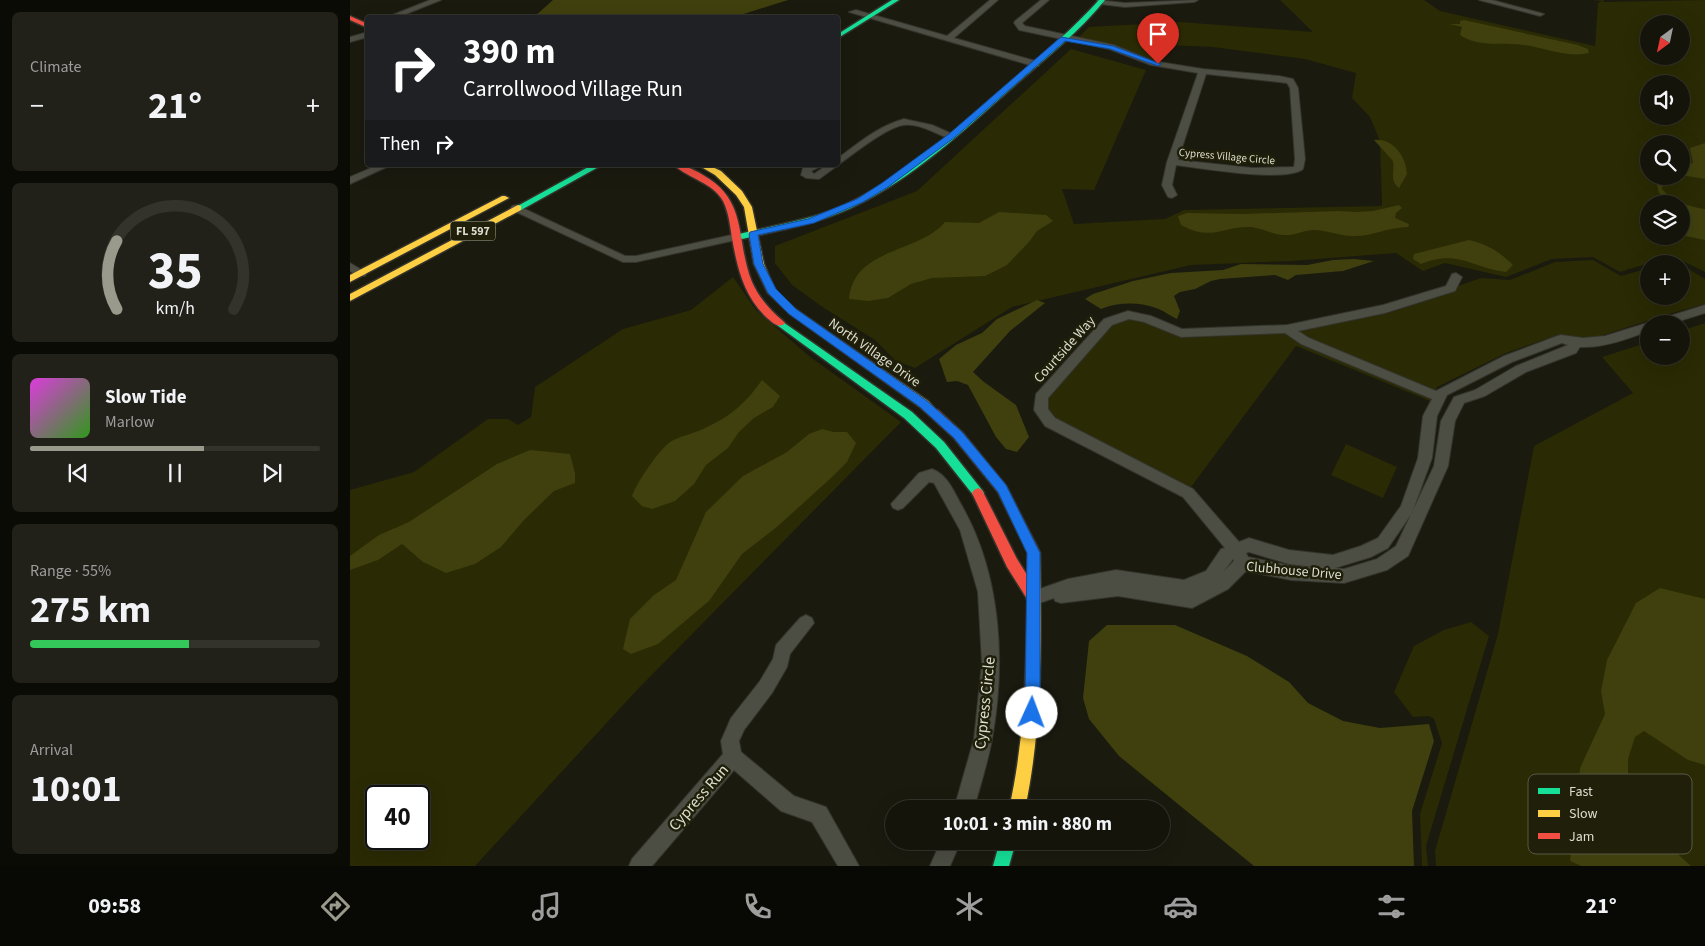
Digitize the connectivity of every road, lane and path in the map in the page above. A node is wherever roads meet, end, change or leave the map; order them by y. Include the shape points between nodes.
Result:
1 (437, 0) edge
2 (896, 0) edge
3 (994, 0) edge
4 (1045, 0) edge
5 (1194, 0) edge
6 (1483, 0) edge
7 (1101, 1) edge
8 (866, 4) dead end
9 (850, 14) joint
10 (1540, 14) dead end
11 (396, 15) edge
12 (870, 17) junction
13 (350, 18) edge
14 (365, 25) edge
15 (365, 35) edge
16 (840, 35) edge
17 (949, 39) junction
18 (1064, 39) junction
19 (350, 40) edge
20 (1036, 64) junction
21 (1203, 71) junction
22 (952, 136) junction
23 (840, 160) edge
24 (1172, 162) junction
25 (382, 167) edge
26 (594, 167) edge
27 (682, 167) edge
28 (706, 167) edge
29 (813, 167) edge
30 (830, 167) edge
31 (718, 173) junction
32 (704, 179) junction
33 (350, 181) edge
34 (1172, 195) dead end
35 (516, 208) junction
36 (753, 234) junction
37 (736, 237) junction
38 (350, 266) edge
39 (361, 273) junction
40 (390, 276) junction
41 (1456, 277) dead end
42 (350, 280) edge
43 (350, 298) edge
44 (1705, 309) edge
45 (1685, 315) edge
46 (1287, 329) junction
47 (1640, 329) edge
48 (1575, 344) junction
49 (1508, 359) junction
50 (1521, 369) junction
51 (1439, 398) junction
52 (898, 504) dead end
53 (1236, 549) junction
54 (1243, 563) junction
55 (1034, 598) junction
56 (806, 623) dead end
57 (733, 757) junction
58 (966, 800) edge
59 (1019, 800) edge
60 (947, 850) edge
61 (1005, 850) edge
62 (639, 866) edge
63 (849, 866) edge
64 (940, 866) edge
65 (1001, 866) edge

1 - 11 street
2 - 12 street
3 - 17 street
4 - 18 street, Cypress Village Circle via 1018,23 1022,28
5 - 7 street via 1125,4
6 - 10 street
7 - 18 street
8 - 9 street
9 - 12 street
12 - 16 street
12 - 17 street
13 - 14 street
15 - 19 street
17 - 20 street
18 - 20 street
18 - 21 street, Cypress Village Circle via 1111,48 1158,64
20 - 22 street
21 - 24 street
21 - 24 street, Cypress Village Circle via 1279,78 1290,82 1294,88 1298,169 1266,171
22 - 23 street via 917,123 902,122 890,126
22 - 36 street via 860,201 811,221
24 - 34 street via 1167,186
25 - 33 street
26 - 35 street, FL 597
27 - 32 street
28 - 31 street, North Village Drive
29 - 30 street via 806,170 806,176 816,177
31 - 32 street
31 - 36 street, North Village Drive via 739,192 748,207
32 - 37 street via 710,182 732,211
35 - 37 street via 622,259 636,259
35 - 40 street, FL 597
36 - 37 street
36 - 55 street, North Village Drive via 758,264 772,291 792,311 924,404 958,435 1002,488 1034,553
37 - 55 street via 741,268 754,298 776,320 908,415 940,445 982,498 1012,563
38 - 39 street
39 - 40 street, FL 597 via 513,193 485,215 400,261 389,272
39 - 42 street, FL 597
40 - 43 street, FL 597
41 - 46 street, Courtside Way via 1451,288 1385,309
44 - 45 street
46 - 51 street via 1305,341
46 - 53 street, Courtside Way via 1181,333 1128,314 1108,322 1041,397 1041,410 1050,422 1188,493
47 - 48 street, Clubhouse Drive via 1601,341
48 - 49 street, Clubhouse Drive via 1561,339
48 - 50 street, Clubhouse Drive via 1572,350
49 - 50 street
49 - 51 street, Clubhouse Drive via 1442,392
50 - 54 street, Clubhouse Drive via 1480,393 1459,400 1448,421 1441,466 1402,551 1381,565 1344,576 1291,573
51 - 53 street, Clubhouse Drive via 1430,416 1424,458 1407,509 1383,543 1333,562 1289,557 1249,545
52 - 58 street, Cypress Circle via 924,477 932,475 939,479 967,528 986,592 992,663 983,739
53 - 54 street, Courtside Way
53 - 55 street, Clubhouse Drive via 1227,554 1212,576 1184,587 1116,577 1068,586
54 - 55 street, Clubhouse Drive via 1222,584 1192,600 1118,588
55 - 59 street, North Village Drive via 1032,713
56 - 57 street, Cypress Run via 782,651 781,661 766,687 737,724 730,741
57 - 62 street, Cypress Run
57 - 63 street via 788,804 819,814
60 - 64 street
61 - 65 street

